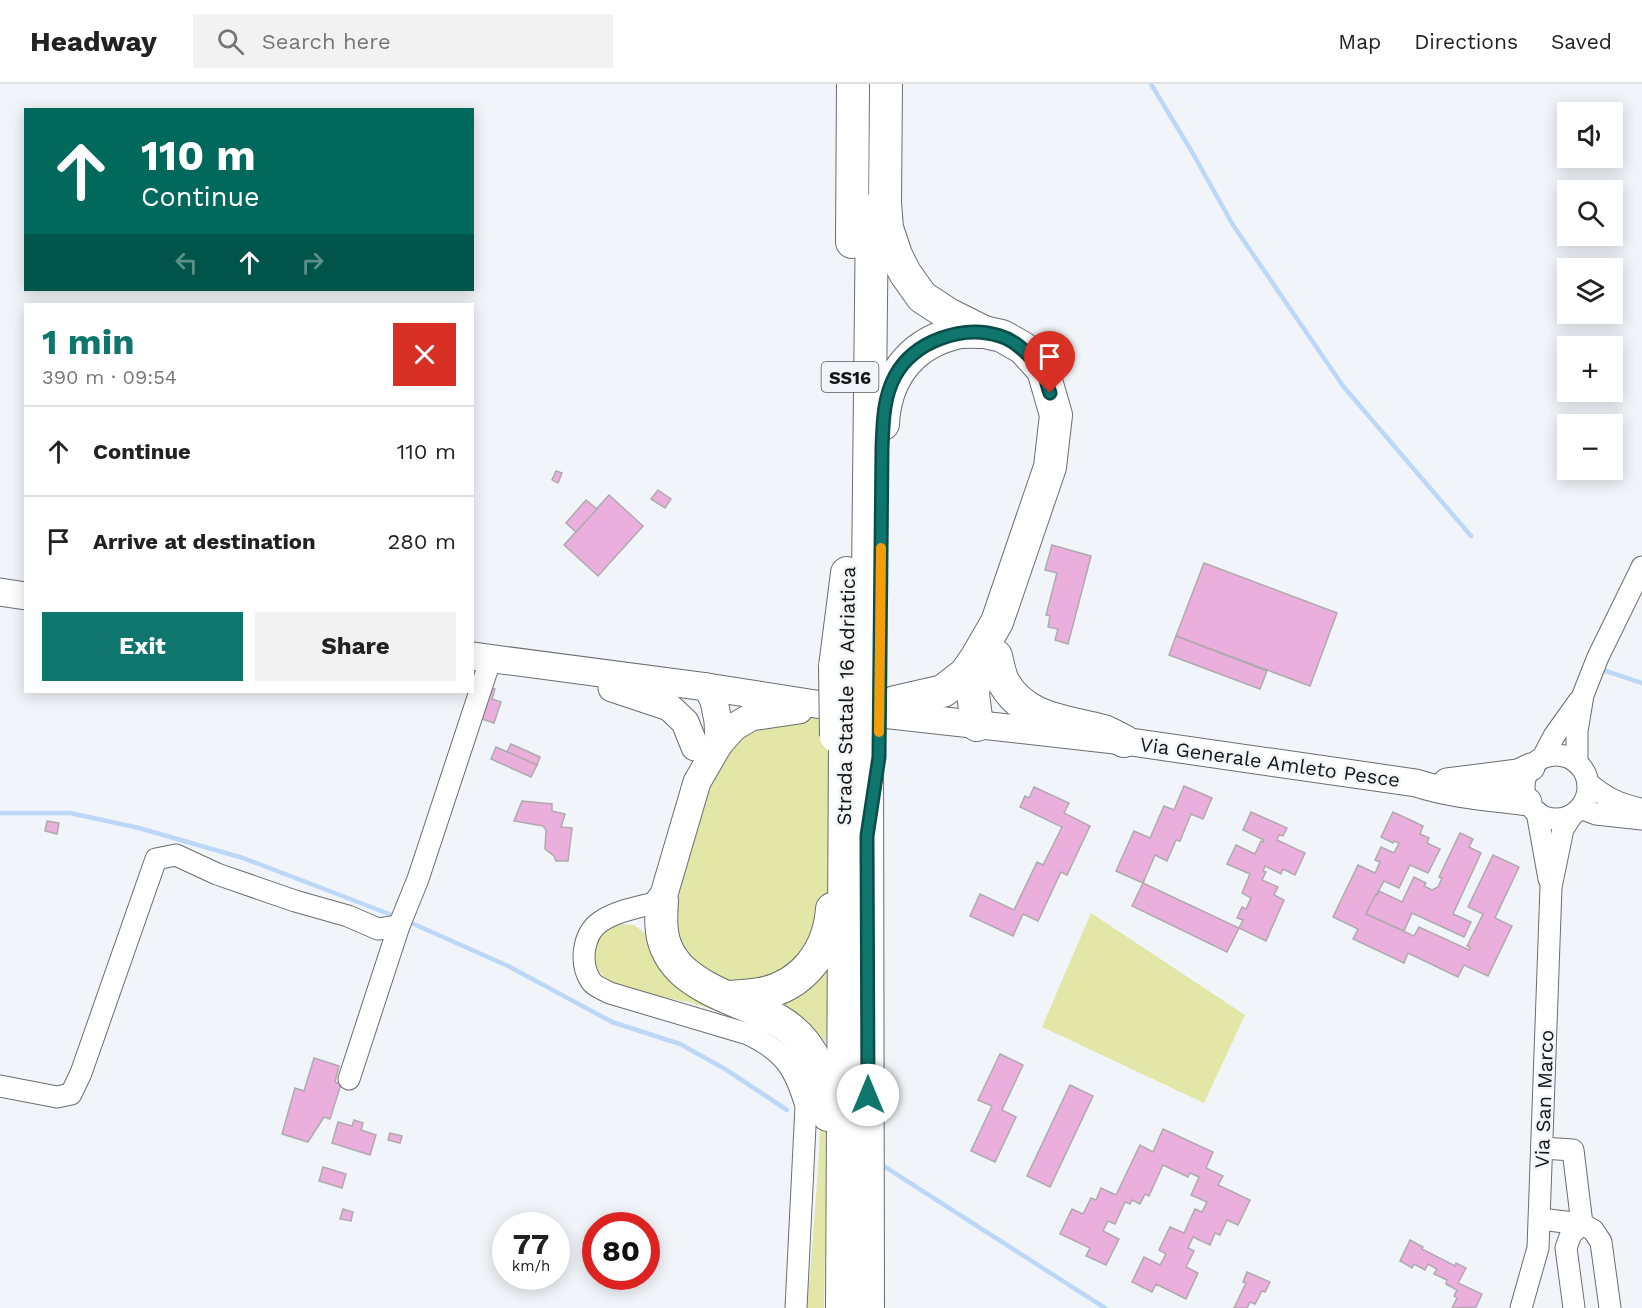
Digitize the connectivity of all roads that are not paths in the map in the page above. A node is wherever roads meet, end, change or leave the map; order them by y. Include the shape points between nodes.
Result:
1 (853, 84) edge
2 (874, 84) edge
3 (886, 84) edge
4 (984, 332) junction
5 (1642, 567) edge
6 (0, 592) edge
7 (24, 596) edge
8 (988, 655) junction
9 (482, 657) edge
10 (573, 669) junction
11 (857, 670) junction
12 (474, 684) edge
13 (707, 687) junction
14 (471, 693) edge
15 (1583, 696) junction
16 (819, 704) junction
17 (977, 725) junction
18 (860, 735) junction
19 (1124, 741) junction
20 (707, 746) junction
21 (1537, 762) junction
22 (1577, 763) junction
23 (1416, 783) junction
24 (1588, 783) junction
25 (1533, 807) junction
26 (1642, 809) edge
27 (1576, 811) junction
28 (1642, 819) edge
29 (1551, 887) junction
30 (662, 902) junction
31 (399, 926) junction
32 (724, 997) junction
33 (350, 1079) dead end
34 (0, 1086) edge
35 (1542, 1148) junction
36 (1540, 1219) junction
37 (1582, 1224) junction
38 (796, 1308) edge
39 (829, 1308) edge
40 (842, 1308) edge
41 (868, 1308) edge
42 (1521, 1308) edge
43 (1574, 1308) edge
44 (1610, 1308) edge

1 - 11 highway, Strada Statale 16 Adriatica / SS16 via 847,573
2 - 11 highway, Strada Statale 16 Adriatica / SS16
3 - 4 highway via 885,203 887,228 896,255 922,297
4 - 8 highway via 1002,336 1023,348 1043,370 1056,415 1050,467
4 - 11 highway via 952,334 915,352 896,374 888,392
5 - 15 street
6 - 7 main road
8 - 17 highway via 997,680
8 - 18 highway via 943,691 895,702
8 - 19 highway via 1021,703 1063,723 1104,731
9 - 10 main road, Via Generale Amleto Pesce
9 - 12 street
10 - 13 main road, Via Generale Amleto Pesce
10 - 20 main road via 610,687 669,707
11 - 18 highway, Strada Statale 16 Adriatica / SS16, bridge
13 - 16 main road, Via Generale Amleto Pesce
13 - 20 main road via 696,721
14 - 31 street via 417,879
15 - 21 street
15 - 22 street
16 - 18 main road, Via Generale Amleto Pesce
16 - 20 main road via 804,710 751,717
17 - 18 main road, Via Generale Amleto Pesce
17 - 19 main road, Via Generale Amleto Pesce
18 - 32 highway via 835,842 828,934 817,959 785,986 760,994
18 - 40 highway, Strada Statale 16 Adriatica / SS16
18 - 41 highway, Strada Statale 16 Adriatica / SS16 via 867,836
19 - 23 main road, Via Generale Amleto Pesce
20 - 30 main road
21 - 22 street via 1555,755
21 - 23 main road via 1518,772 1464,781
21 - 25 street via 1524,784
22 - 24 street
23 - 25 main road
24 - 26 street via 1618,803
24 - 27 street via 1587,796
25 - 27 street via 1550,818
25 - 29 street
27 - 28 street
27 - 29 street via 1563,830
29 - 35 street, Via San Marco
30 - 32 highway via 666,947 683,973
30 - 38 street via 598,923 586,938 583,957 591,981 610,993 748,1034 787,1060 806,1106
31 - 33 street
31 - 34 street via 378,929 217,874 176,855 156,859 71,1094 57,1097
32 - 39 highway via 781,1022 806,1046 824,1079 830,1136
35 - 36 street, Via San Marco
35 - 37 street via 1573,1150
36 - 37 street
36 - 42 street, Via San Marco via 1539,1248
37 - 43 street via 1571,1234 1566,1248
37 - 44 street via 1593,1230 1601,1242

